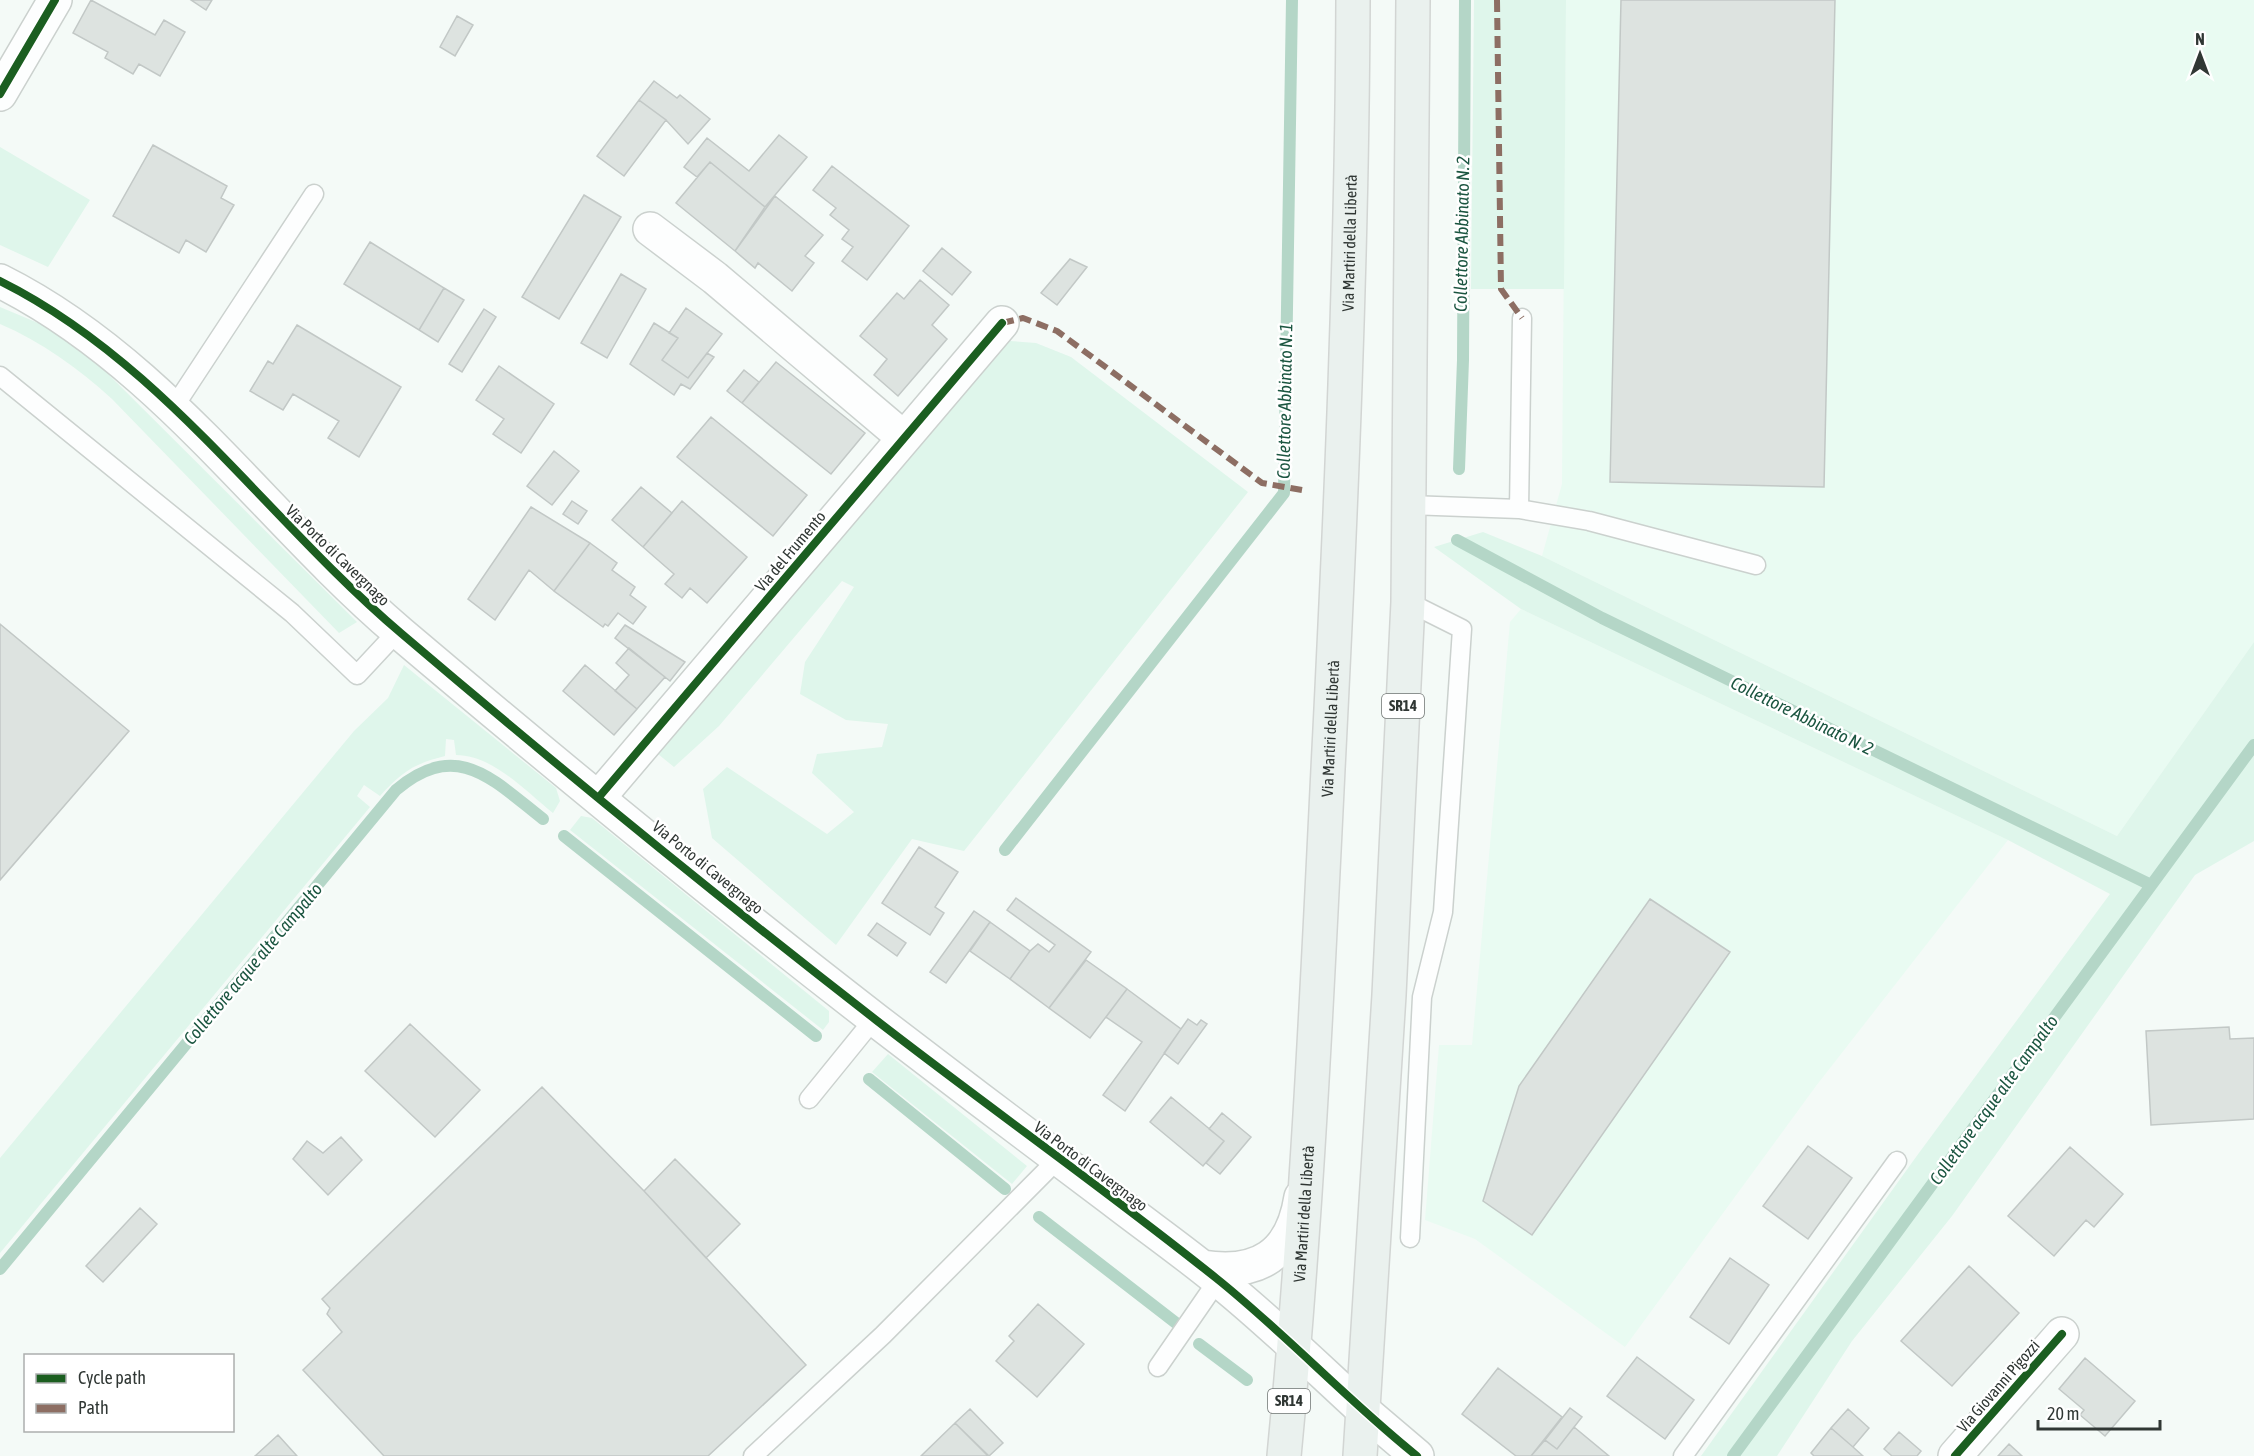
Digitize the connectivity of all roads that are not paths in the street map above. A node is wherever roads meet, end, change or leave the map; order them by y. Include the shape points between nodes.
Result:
1 (55, 0) edge
2 (1353, 0) edge
3 (1413, 0) edge
4 (0, 94) edge
5 (314, 194) dead end
6 (650, 229) dead end
7 (0, 281) edge
8 (1522, 318) dead end
9 (1002, 323) dead end
10 (0, 376) edge
11 (174, 407) junction
12 (904, 438) junction
13 (1408, 505) junction
14 (1519, 509) junction
15 (1756, 565) dead end
16 (1408, 602) junction
17 (398, 631) junction
18 (599, 797) junction
19 (1389, 995) junction
20 (1422, 997) junction
21 (874, 1019) junction
22 (809, 1098) dead end
23 (1058, 1159) junction
24 (1897, 1161) dead end
25 (1306, 1172) junction
26 (1410, 1238) dead end
27 (1210, 1274) junction
28 (2062, 1334) dead end
29 (1294, 1346) junction
30 (1158, 1367) dead end
31 (1364, 1411) junction
32 (753, 1456) edge
33 (1284, 1456) edge
34 (1360, 1456) edge
35 (1417, 1456) edge
36 (1683, 1456) edge
37 (1955, 1456) edge

1 - 4 street
2 - 25 main road, Via Martiri della Libertà / SR14 via 1344,455
3 - 13 main road, SR14
5 - 11 lane
6 - 12 street via 715,278
7 - 11 street, Via Porto di Cavergnago via 96,340
8 - 14 lane
9 - 12 street, Via del Frumento
10 - 17 lane via 292,613 357,675
11 - 17 street, Via Porto di Cavergnago via 312,552
12 - 18 street, Via del Frumento
13 - 14 lane
13 - 16 main road, SR14
14 - 15 lane via 1589,521
16 - 19 main road, SR14
16 - 20 lane via 1462,629 1443,912
17 - 18 street, Via Porto di Cavergnago
18 - 21 street, Via Porto di Cavergnago
19 - 20 lane
19 - 31 main road, SR14
20 - 26 lane
21 - 22 lane
21 - 23 street, Via Porto di Cavergnago
23 - 27 street, Via Porto di Cavergnago
23 - 32 lane, Via Porto di Cavergnago via 883,1335
24 - 36 lane
25 - 27 street via 1299,1215 1281,1248 1268,1260
25 - 29 main road, Via Martiri della Libertà / SR14
27 - 29 street, Via Porto di Cavergnago
27 - 30 lane
28 - 37 street, Via Giovanni Pigozzi
29 - 31 street, Via Porto di Cavergnago
29 - 33 main road, Via Martiri della Libertà / SR14
31 - 34 main road, SR14
31 - 35 street, Via Porto di Cavergnago

